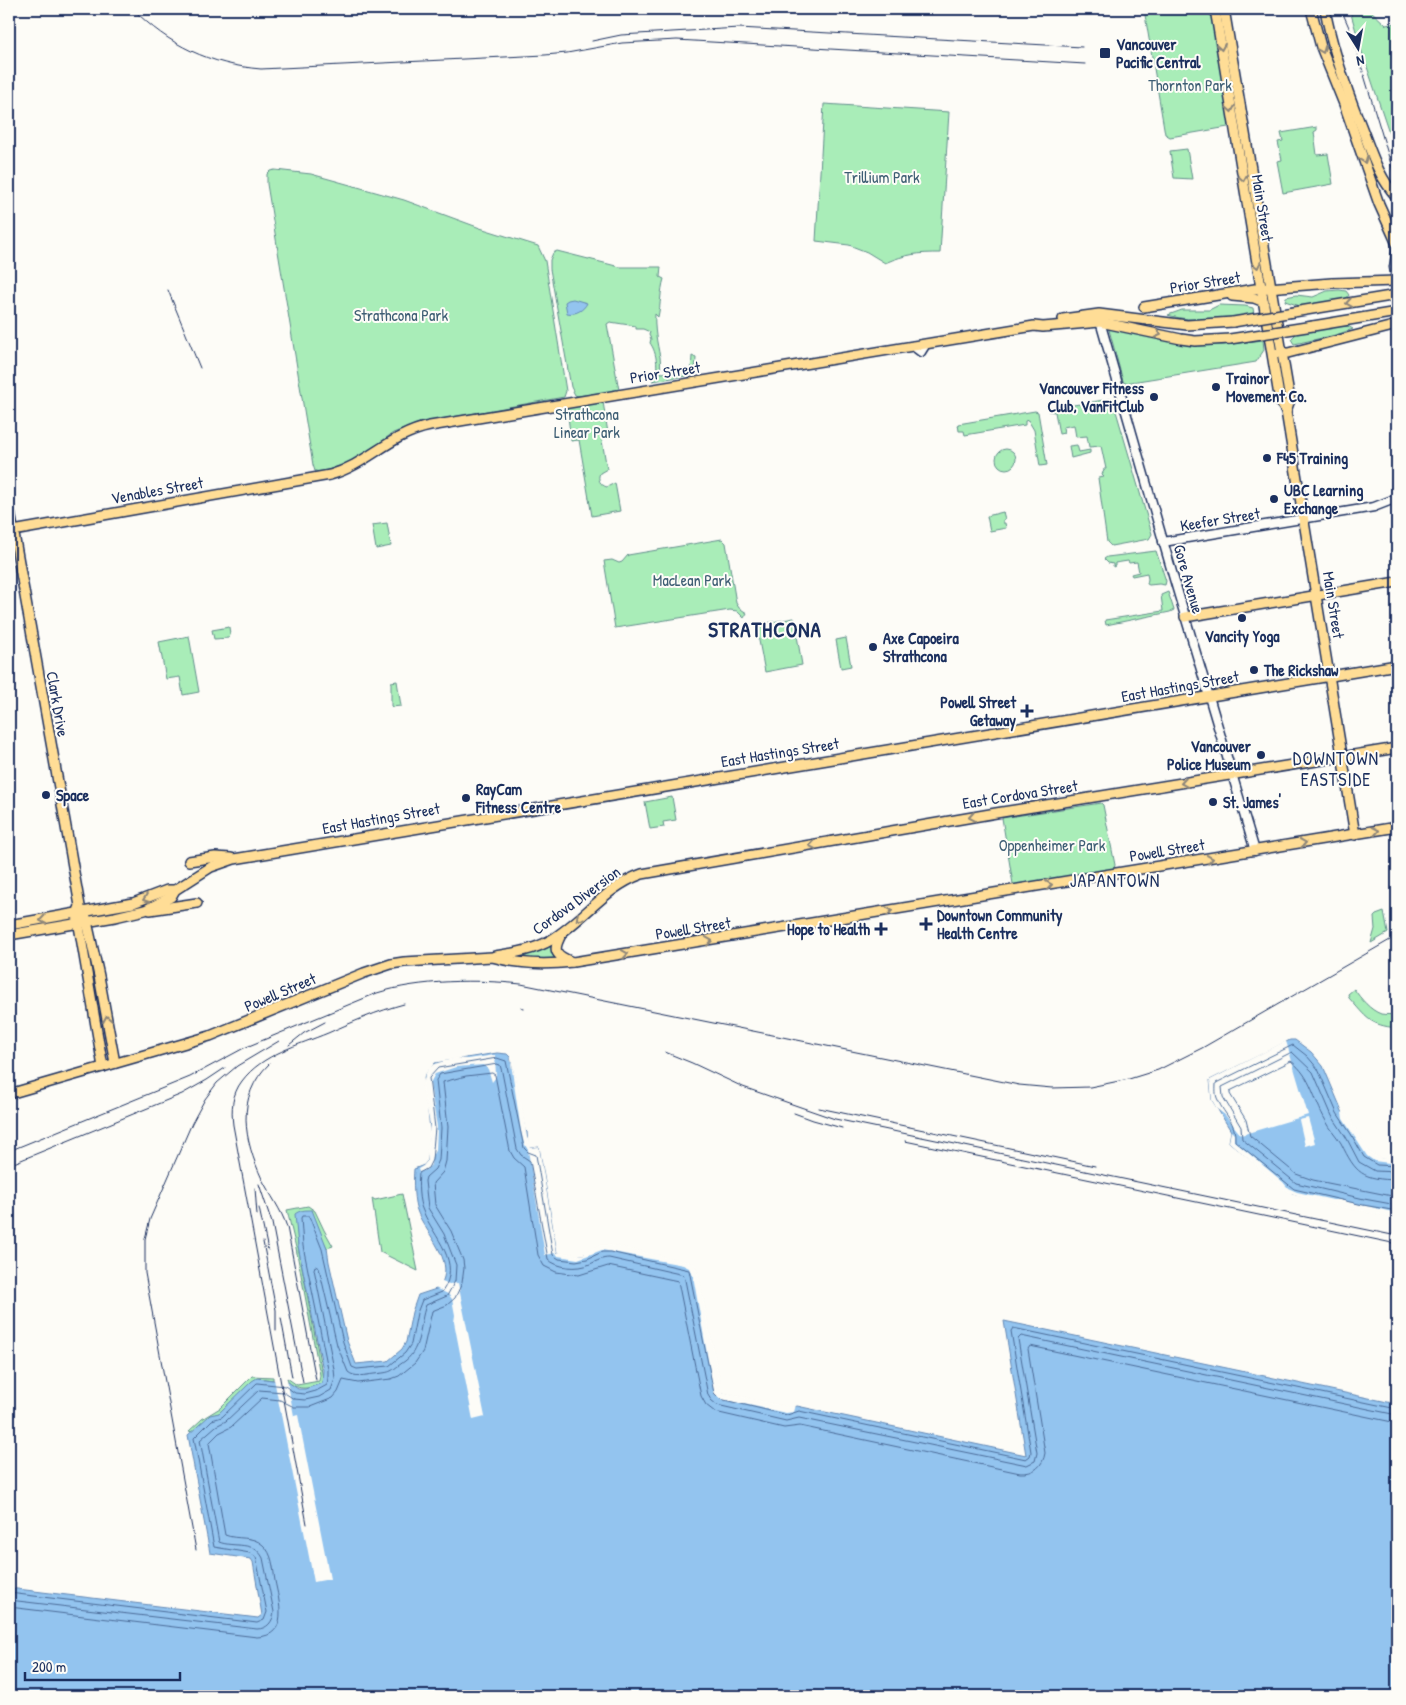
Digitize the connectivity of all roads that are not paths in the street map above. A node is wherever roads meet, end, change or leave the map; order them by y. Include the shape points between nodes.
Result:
1 (1215, 9) edge
2 (1224, 9) edge
3 (1311, 9) edge
4 (1325, 9) edge
5 (1397, 197) edge
6 (1397, 244) edge
7 (1397, 249) edge
8 (1397, 281) edge
9 (1397, 285) edge
10 (1266, 288) junction
11 (1220, 294) junction
12 (1397, 295) edge
13 (1264, 302) junction
14 (1144, 307) dead end
15 (1397, 312) edge
16 (1099, 318) junction
17 (1397, 325) edge
18 (1286, 353) junction
19 (1272, 354) junction
20 (1286, 411) junction
21 (311, 479) joint
22 (1397, 498) edge
23 (9, 506) edge
24 (1304, 518) junction
25 (11, 531) edge
26 (1163, 542) junction
27 (1397, 582) edge
28 (1317, 596) junction
29 (1186, 617) junction
30 (1397, 665) edge
31 (1330, 676) junction
32 (1209, 696) junction
33 (1397, 748) edge
34 (1343, 757) junction
35 (1232, 776) junction
36 (1397, 827) edge
37 (1355, 835) junction
38 (1255, 851) junction
39 (234, 858) junction
40 (189, 861) dead end
41 (648, 873) joint
42 (176, 890) junction
43 (197, 903) dead end
44 (145, 910) junction
45 (81, 915) junction
46 (9, 925) edge
47 (562, 933) junction
48 (9, 935) edge
49 (487, 957) junction
50 (573, 962) junction
51 (116, 1063) junction
52 (103, 1067) junction
53 (9, 1094) edge

1 -> 10 main road, Main Street via 1250,225
2 - 10 main road, Main Street
3 -> 6 main road via 1320,47
4 - 5 main road via 1332,43 1374,162
7 - 9 street via 1394,267
8 - 10 main road, Prior Street, bridge
10 - 11 main road, Prior Street
10 - 13 main road, Main Street
10 - 18 main road, Main Street
11 - 13 main road
11 - 14 main road, Prior Street
12 -> 16 main road, bridge via 1233,322 1187,325
13 - 19 main road, Main Street
16 -> 15 main road, bridge via 1181,339 1203,341
16 - 21 main road, Prior Street via 423,427 392,440 349,468
16 - 26 street, Gore Avenue
17 - 18 main road
18 - 19 main road
18 - 20 main road, Main Street via 1290,400
19 - 20 main road, Main Street via 1280,402
20 - 24 main road, Main Street
21 - 25 main road, Venables Street
22 - 24 street, Keefer Street via 1374,507
23 - 25 main road, Clark Drive
24 - 26 street, Keefer Street
24 - 28 main road, Main Street
25 - 45 main road, Clark Drive
26 - 29 street, Gore Avenue
27 - 28 main road
28 - 29 main road
28 - 31 main road, Main Street
29 - 32 street, Gore Avenue
30 - 31 main road, East Hastings Street
31 - 32 main road, East Hastings Street
31 - 34 main road, Main Street
32 - 35 street, Gore Avenue
32 - 39 main road, East Hastings Street
33 - 34 main road, East Cordova Street
34 - 35 main road, East Cordova Street
34 - 37 main road, Main Street
35 - 38 street, Gore Avenue
35 -> 41 main road, East Cordova Street
37 -> 36 main road, Powell Street
38 -> 37 main road, Powell Street
50 -> 38 main road, Powell Street
39 - 40 main road
39 - 42 main road, East Hastings Street via 211,867
41 -> 47 main road, Cordova Diversion via 614,888
42 - 44 main road, East Hastings Street via 171,897
42 -> 45 main road, East Hastings Street
43 - 44 main road
44 - 45 main road, East Hastings Street
45 -> 46 main road, East Hastings Street
45 - 48 main road, East Hastings Street
51 -> 45 main road, Clark Drive via 100,976
45 - 52 main road, Clark Drive
47 - 49 main road, Cordova Diversion via 535,948
47 - 50 main road via 556,951 559,956
49 - 50 main road, Powell Street
49 - 51 main road, Powell Street via 423,960 379,967 210,1036
51 - 52 main road, Powell Street
52 - 53 main road, Powell Street

